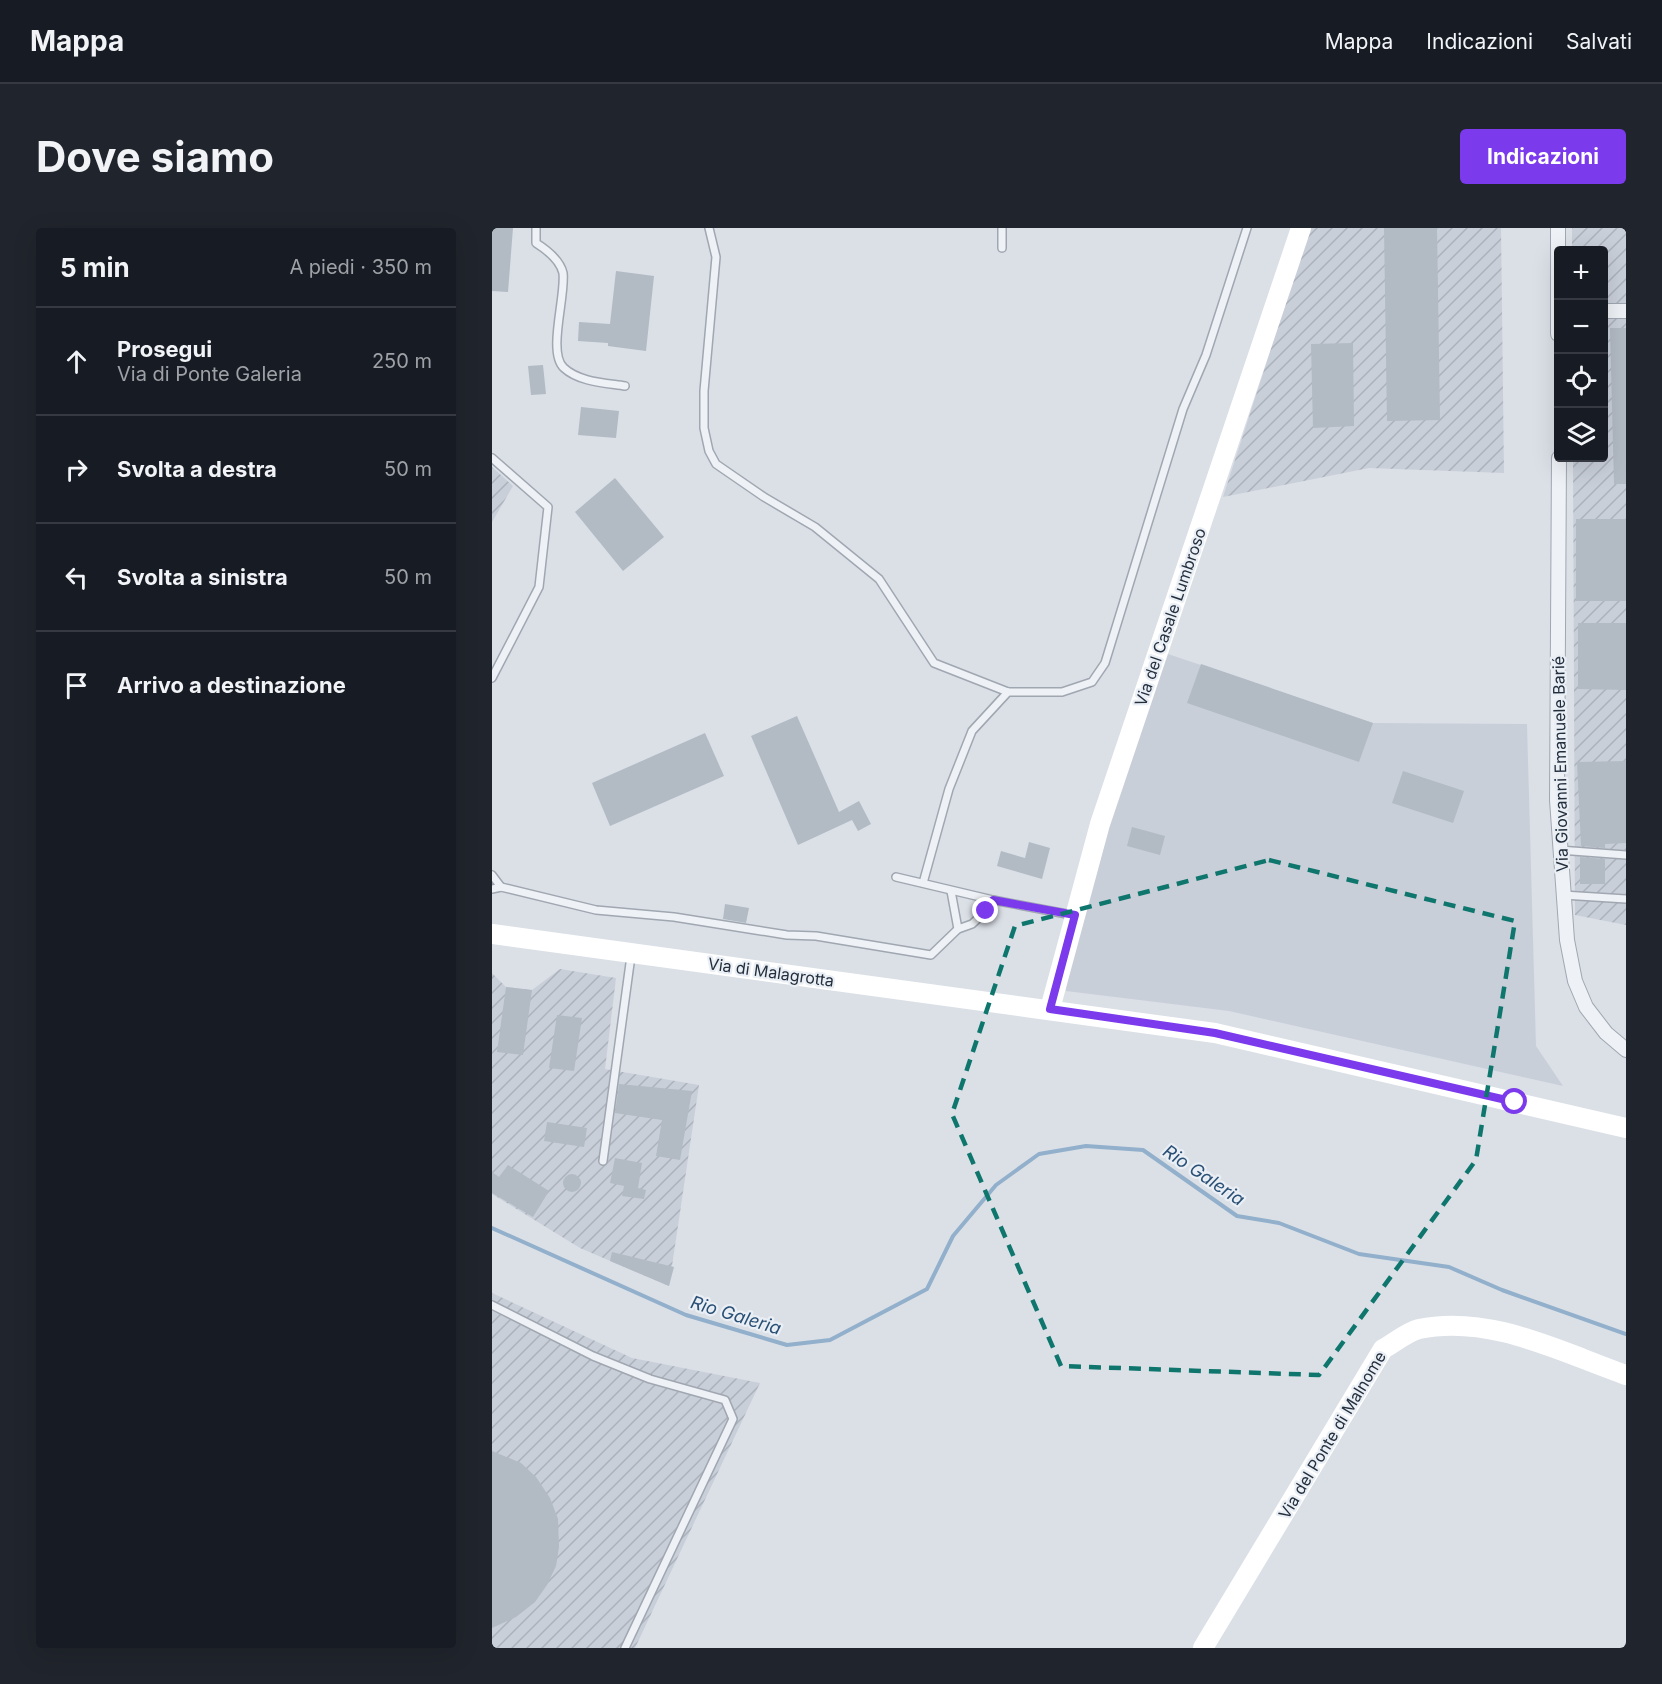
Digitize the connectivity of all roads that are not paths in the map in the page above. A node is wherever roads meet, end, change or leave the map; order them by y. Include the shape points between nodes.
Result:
1 (536, 228) edge
2 (709, 228) edge
3 (1002, 228) edge
4 (1247, 228) edge
5 (1301, 228) edge
6 (1558, 228) edge
7 (1002, 248) dead end
8 (1558, 300) edge
9 (1608, 311) edge
10 (1626, 311) edge
11 (625, 386) dead end
12 (492, 458) edge
13 (1559, 462) edge
14 (492, 678) edge
15 (1008, 692) junction
16 (1559, 850) junction
17 (1626, 855) edge
18 (492, 875) edge
19 (896, 877) dead end
20 (923, 883) junction
21 (501, 887) junction
22 (492, 889) edge
23 (951, 891) junction
24 (1562, 895) junction
25 (993, 900) junction
26 (1626, 900) edge
27 (1075, 915) junction
28 (958, 929) junction
29 (492, 934) edge
30 (632, 953) junction
31 (1050, 1009) junction
32 (1626, 1050) edge
33 (1626, 1128) edge
34 (603, 1161) dead end
35 (492, 1305) edge
36 (1626, 1375) edge
37 (625, 1648) edge
38 (1203, 1648) edge

1 - 11 lane via 536,243 551,253 563,272 556,356 563,368 582,378
2 - 15 lane via 716,257 704,428 716,464 814,527 879,579 934,663
3 - 7 lane
4 - 15 lane via 1206,355 1183,409 1105,663 1092,682 1062,692
5 - 27 street, Via del Casale Lumbroso via 1103,813
6 - 8 street
9 - 10 street
12 - 14 lane via 548,507 539,587
13 - 16 street, Via Giovanni Emanuele Barié
15 - 20 lane via 972,731 949,789
16 - 17 lane
16 - 24 street, Via Giovanni Emanuele Barié
18 - 21 lane
19 - 20 lane
20 - 23 lane
21 - 22 lane
21 - 28 lane via 596,910 816,936 931,955
23 - 25 lane
23 - 28 lane
24 - 26 lane
24 - 32 street, Via Giovanni Emanuele Barié via 1568,954 1580,995 1601,1028
25 - 27 lane
25 - 28 lane via 972,924
27 - 31 street, Via del Casale Lumbroso
29 - 30 street, Via di Malagrotta
30 - 31 street, Via di Malagrotta
30 - 34 lane
31 - 33 street, Via di Malagrotta via 1215,1033
35 - 37 lane via 593,1356 650,1379 725,1401 733,1419
36 - 38 street, Via del Ponte di Malnome via 1539,1343 1460,1324 1416,1330 1383,1349

